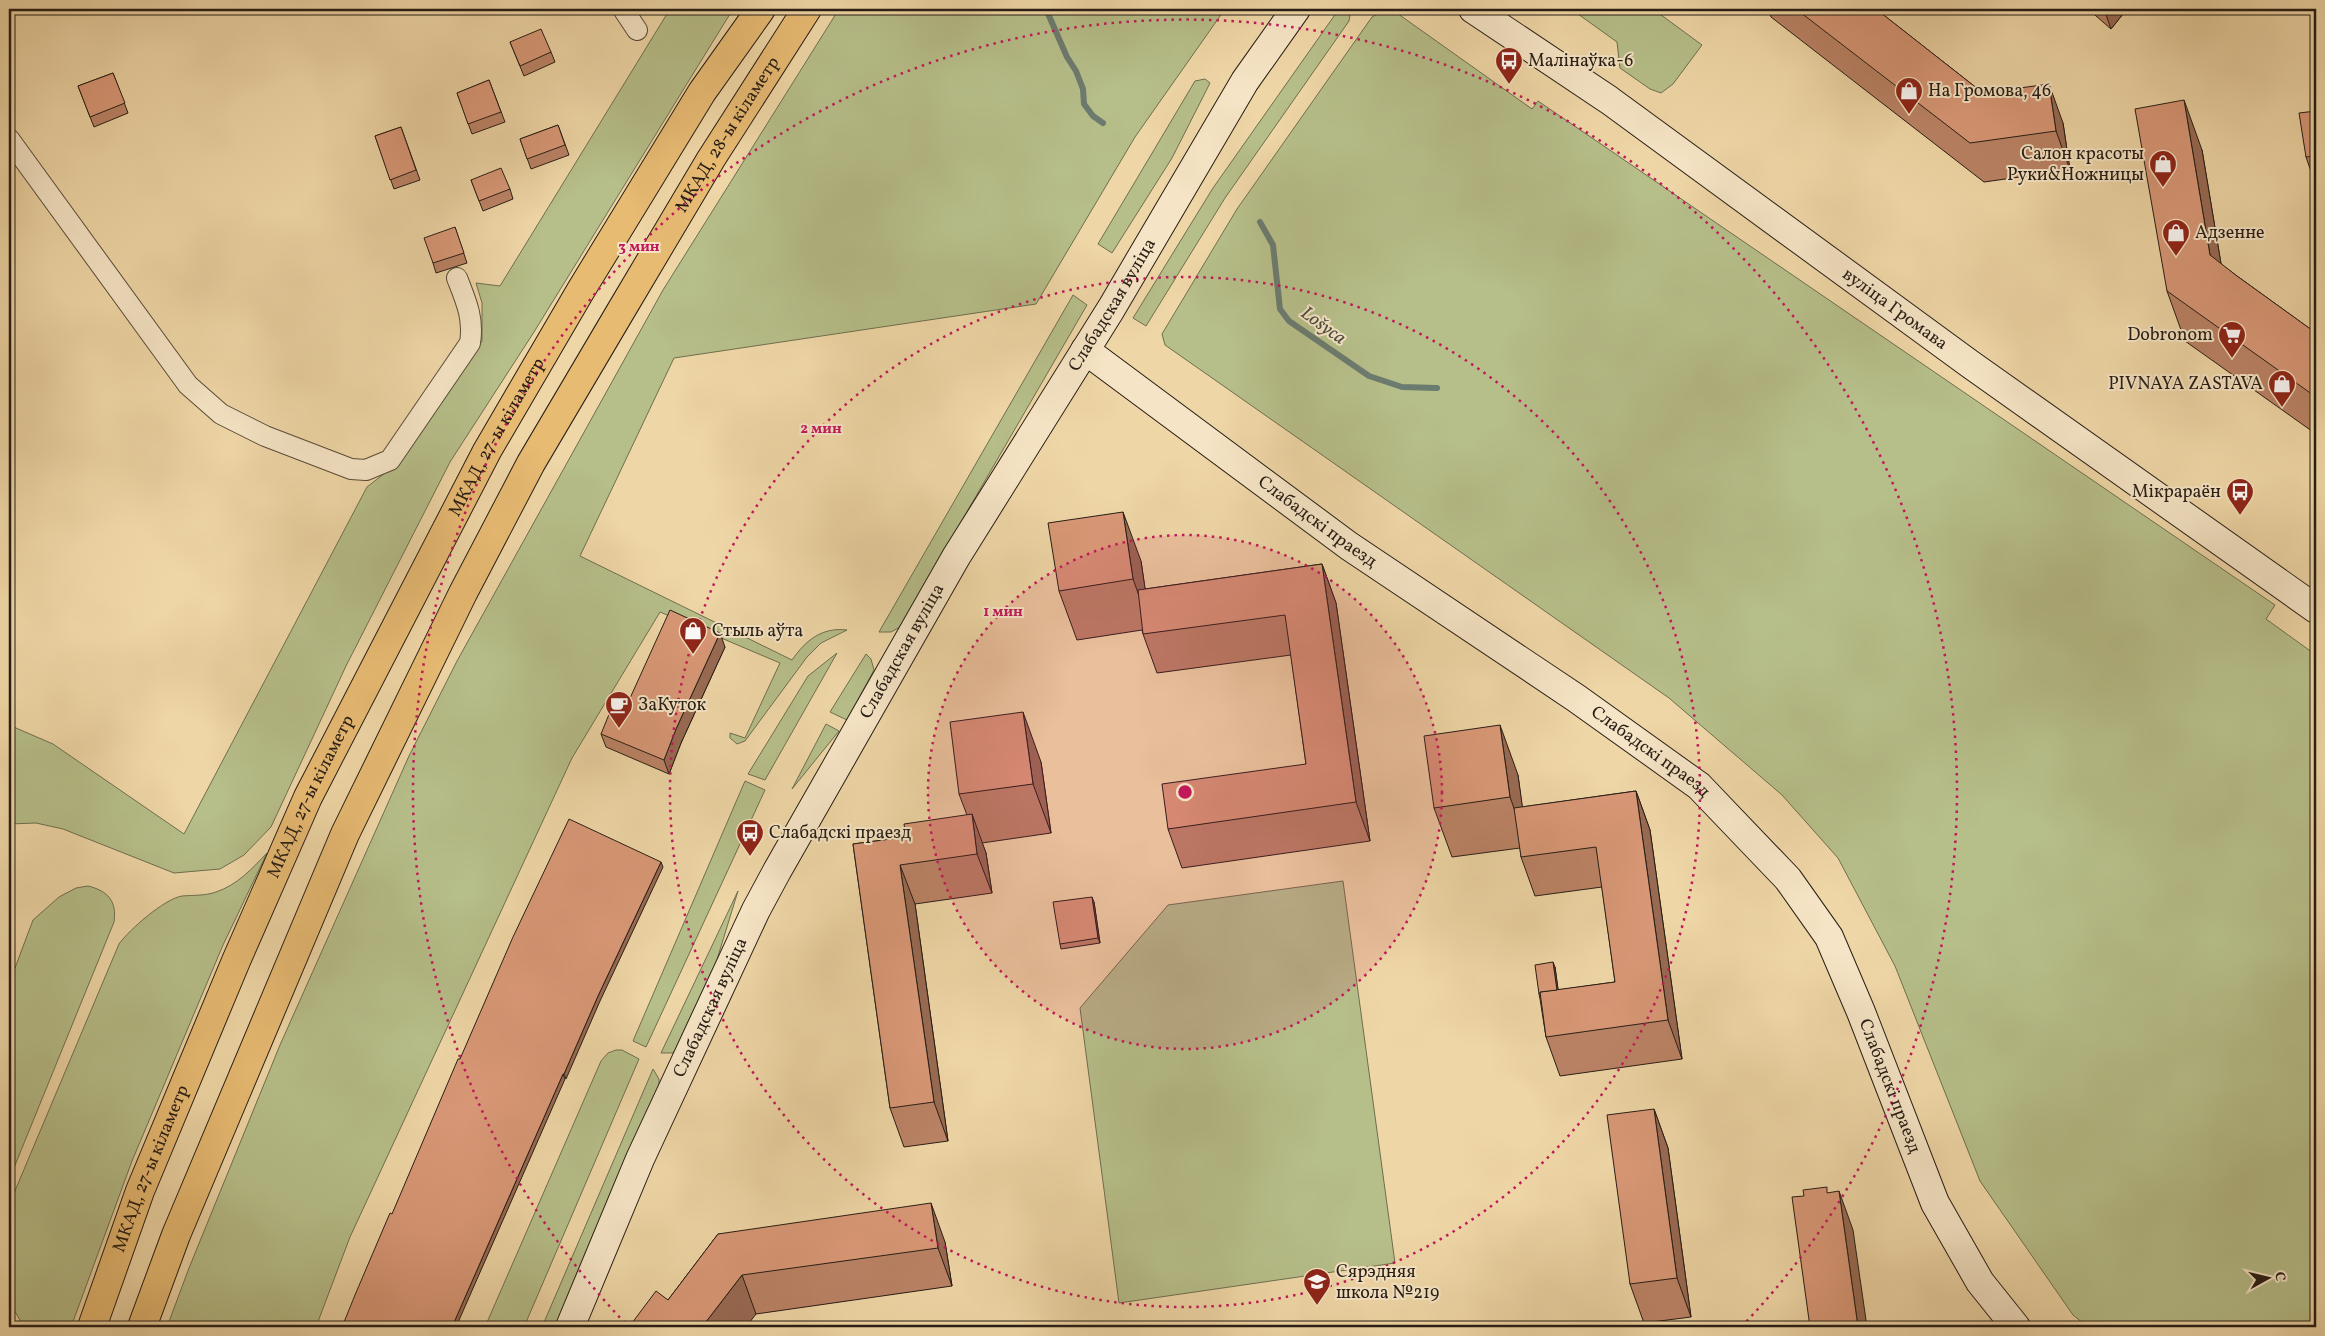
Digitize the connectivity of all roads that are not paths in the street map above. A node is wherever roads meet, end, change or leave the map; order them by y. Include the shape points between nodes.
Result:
1 (623, 9) edge
2 (761, 9) edge
3 (807, 9) edge
4 (1296, 9) edge
5 (1473, 9) edge
6 (637, 30) dead end
7 (9, 139) edge
8 (457, 278) dead end
9 (1085, 350) junction
10 (2316, 609) edge
11 (92, 1327) edge
12 (142, 1327) edge
13 (570, 1327) edge
14 (2016, 1327) edge

1 - 6 street
2 - 11 highway, МКАД, 27-ы кіламетр via 702,92 487,451 308,797 140,1191
3 - 12 highway, МКАД, 28-ы кіламетр via 711,159 619,314 531,463 472,575 345,834 176,1235
4 - 9 main road, Слабадская вуліца via 1245,81
5 - 10 main road, вуліца Громава via 1609,100 1970,364
7 - 8 street via 188,385 221,414 265,436 351,469 366,470 390,460 470,344 470,310
9 - 13 main road, Слабадская вуліца via 956,557 756,910 640,1159
9 - 14 main road, Слабадскі праезд via 1349,546 1576,698 1700,786 1788,879 1829,937 1935,1203 1980,1282

